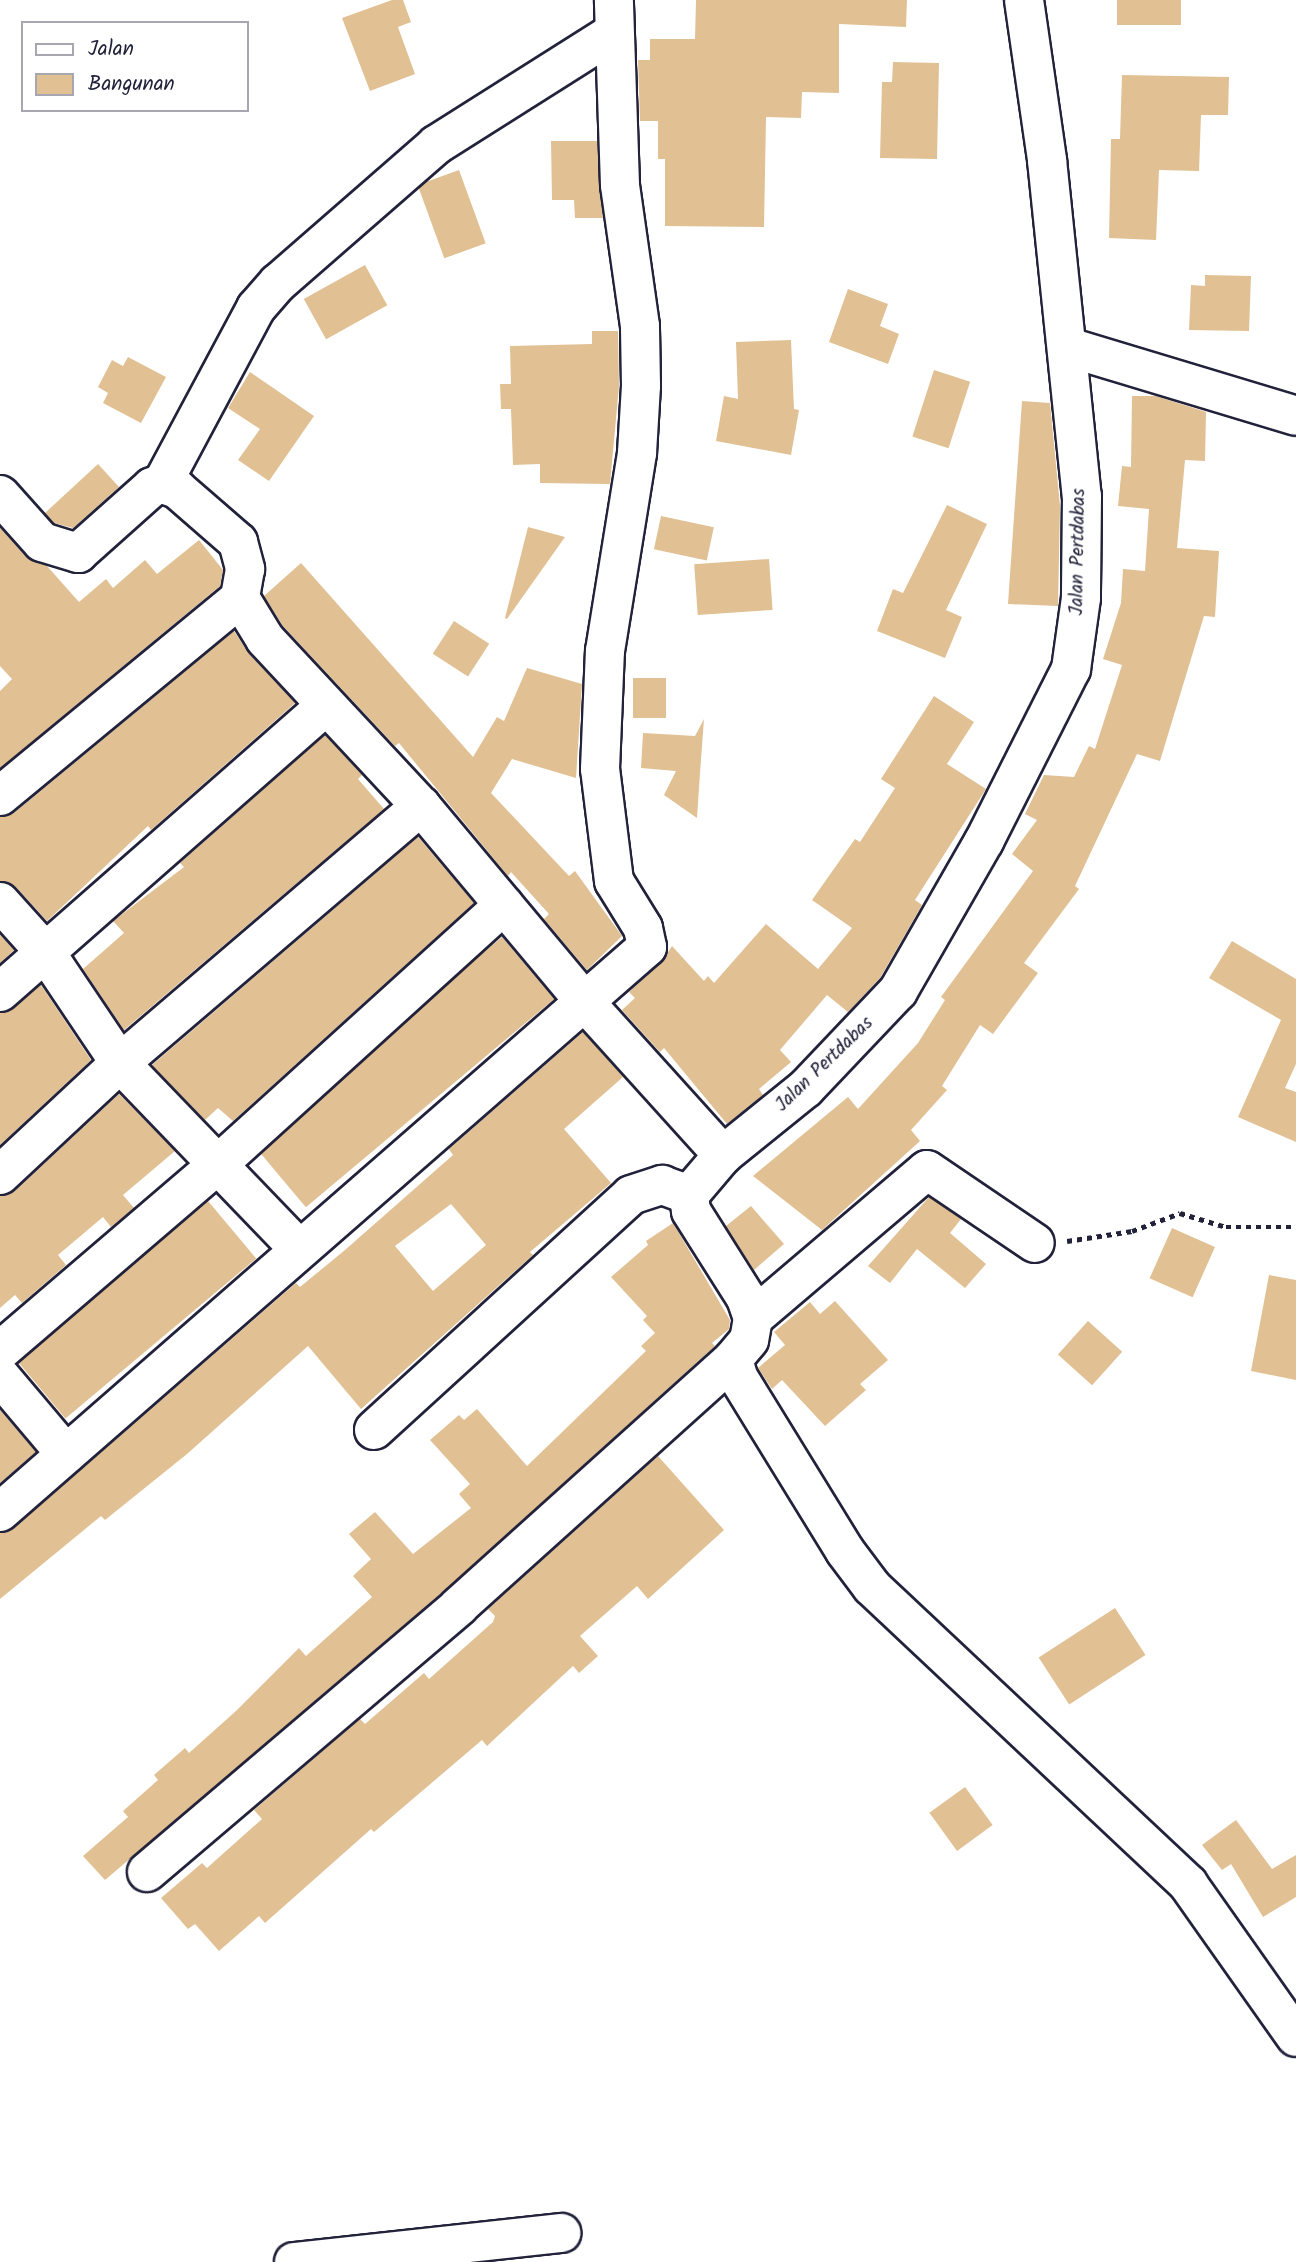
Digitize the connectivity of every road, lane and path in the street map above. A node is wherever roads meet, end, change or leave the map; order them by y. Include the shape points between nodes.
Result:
1 (1024, 0) edge
2 (614, 17) edge
3 (1068, 347) junction
4 (1296, 416) edge
5 (162, 484) junction
6 (0, 495) edge
7 (240, 597) junction
8 (325, 706) junction
9 (0, 796) edge
10 (421, 806) junction
11 (0, 902) edge
12 (504, 905) junction
13 (46, 953) junction
14 (0, 992) edge
15 (583, 999) junction
16 (120, 1063) junction
17 (723, 1155) junction
18 (215, 1167) junction
19 (0, 1175) edge
20 (688, 1195) junction
21 (1296, 1227) edge
22 (1035, 1243) joint
23 (299, 1248) junction
24 (753, 1318) junction
25 (0, 1351) edge
26 (733, 1359) junction
27 (0, 1376) edge
28 (374, 1430) dead end
29 (66, 1454) junction
30 (0, 1512) edge
31 (147, 1872) dead end
32 (1296, 2037) edge
33 (561, 2233) dead end
34 (294, 2262) edge

1 - 3 street, Jalan Pertdabas
2 - 5 street via 436,145 278,283 256,308
2 - 15 street via 620,185 640,326 641,386 637,453 605,651 600,769 614,881 648,940 641,957
3 - 4 street
3 - 17 street, Jalan Pertdabas via 1082,496 1081,597 1071,669 984,841 898,990 806,1088
5 - 6 street via 152,487 78,553 42,542
5 - 7 street via 177,489 238,542 245,569
7 - 8 street via 265,639
7 - 9 street
8 - 10 street
8 - 13 street
10 - 12 street
10 - 16 street
11 - 13 street
12 - 15 street
12 - 18 street
13 - 14 street
13 - 16 street
15 - 17 street
15 - 23 street
16 - 18 street
16 - 19 street
17 - 20 street, Jalan Pertdabas
18 - 23 street
18 - 25 street
20 - 24 street via 691,1211 746,1298
20 - 28 street via 663,1185 631,1195
21 - 22 path via 1226,1227 1180,1213 1132,1231
22 - 24 street via 927,1170
23 - 29 street
24 - 26 street via 749,1340
26 - 31 street via 459,1606
26 - 32 street via 738,1377 872,1587 1188,1884
27 - 29 street
29 - 30 street
33 - 34 street

